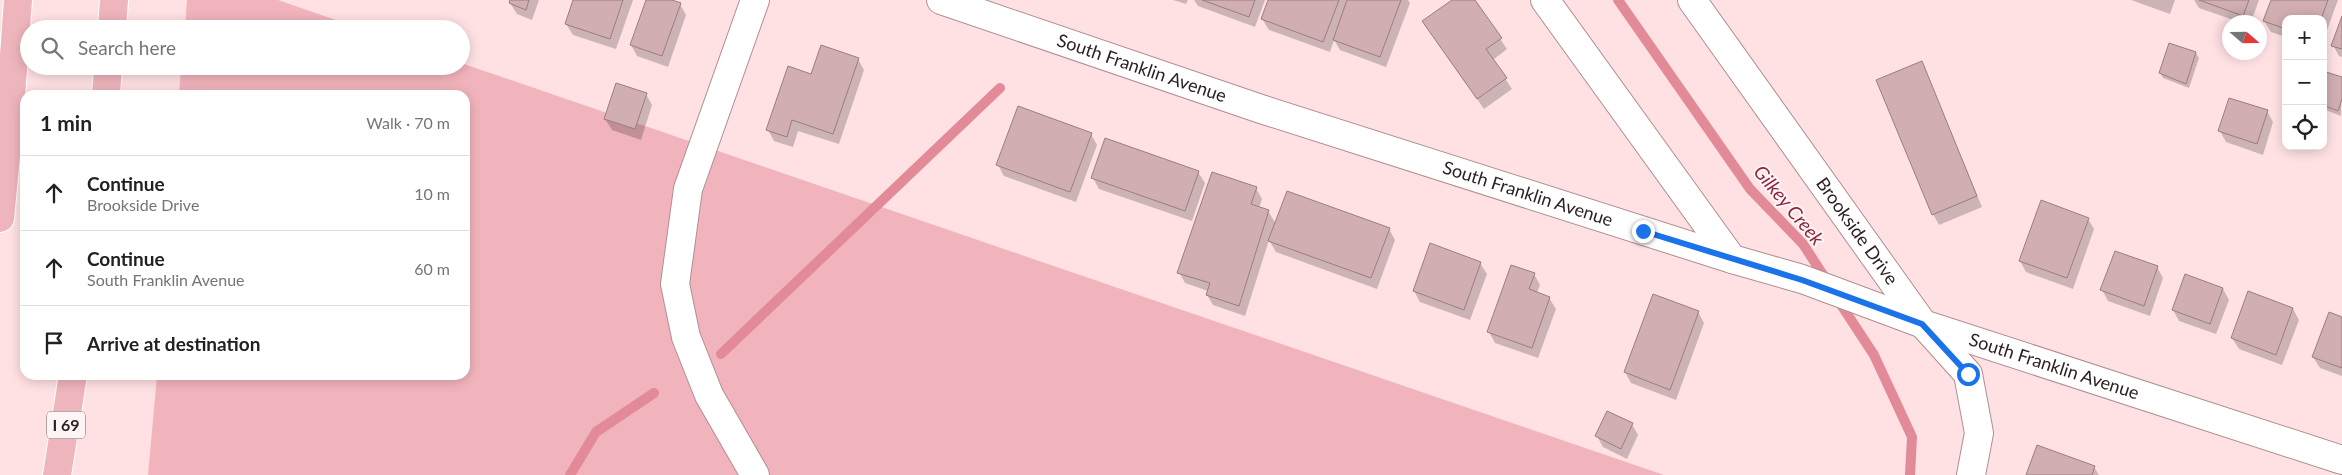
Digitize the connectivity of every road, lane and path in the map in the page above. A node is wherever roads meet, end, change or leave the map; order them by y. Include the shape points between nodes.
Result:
1 (18, 0) edge
2 (114, 0) edge
3 (756, 0) edge
4 (941, 0) edge
5 (1545, 0) edge
6 (1692, 0) edge
7 (113, 20) edge
8 (107, 75) edge
9 (106, 90) edge
10 (0, 218) edge
11 (1732, 260) junction
12 (1922, 324) junction
13 (72, 380) edge
14 (2342, 460) edge
15 (57, 475) edge
16 (755, 475) edge
17 (1971, 475) edge

1 - 10 highway
2 - 7 highway
3 - 16 street via 688,189 675,284 686,337 709,395
4 - 11 street, South Franklin Avenue via 1261,109
5 - 11 street
6 - 12 street, Brookside Drive
8 - 9 highway
11 - 12 street, South Franklin Avenue via 1802,280
12 - 14 street, South Franklin Avenue
12 - 17 street, Brookside Drive via 1968,374 1979,433
13 - 15 highway, I 69

